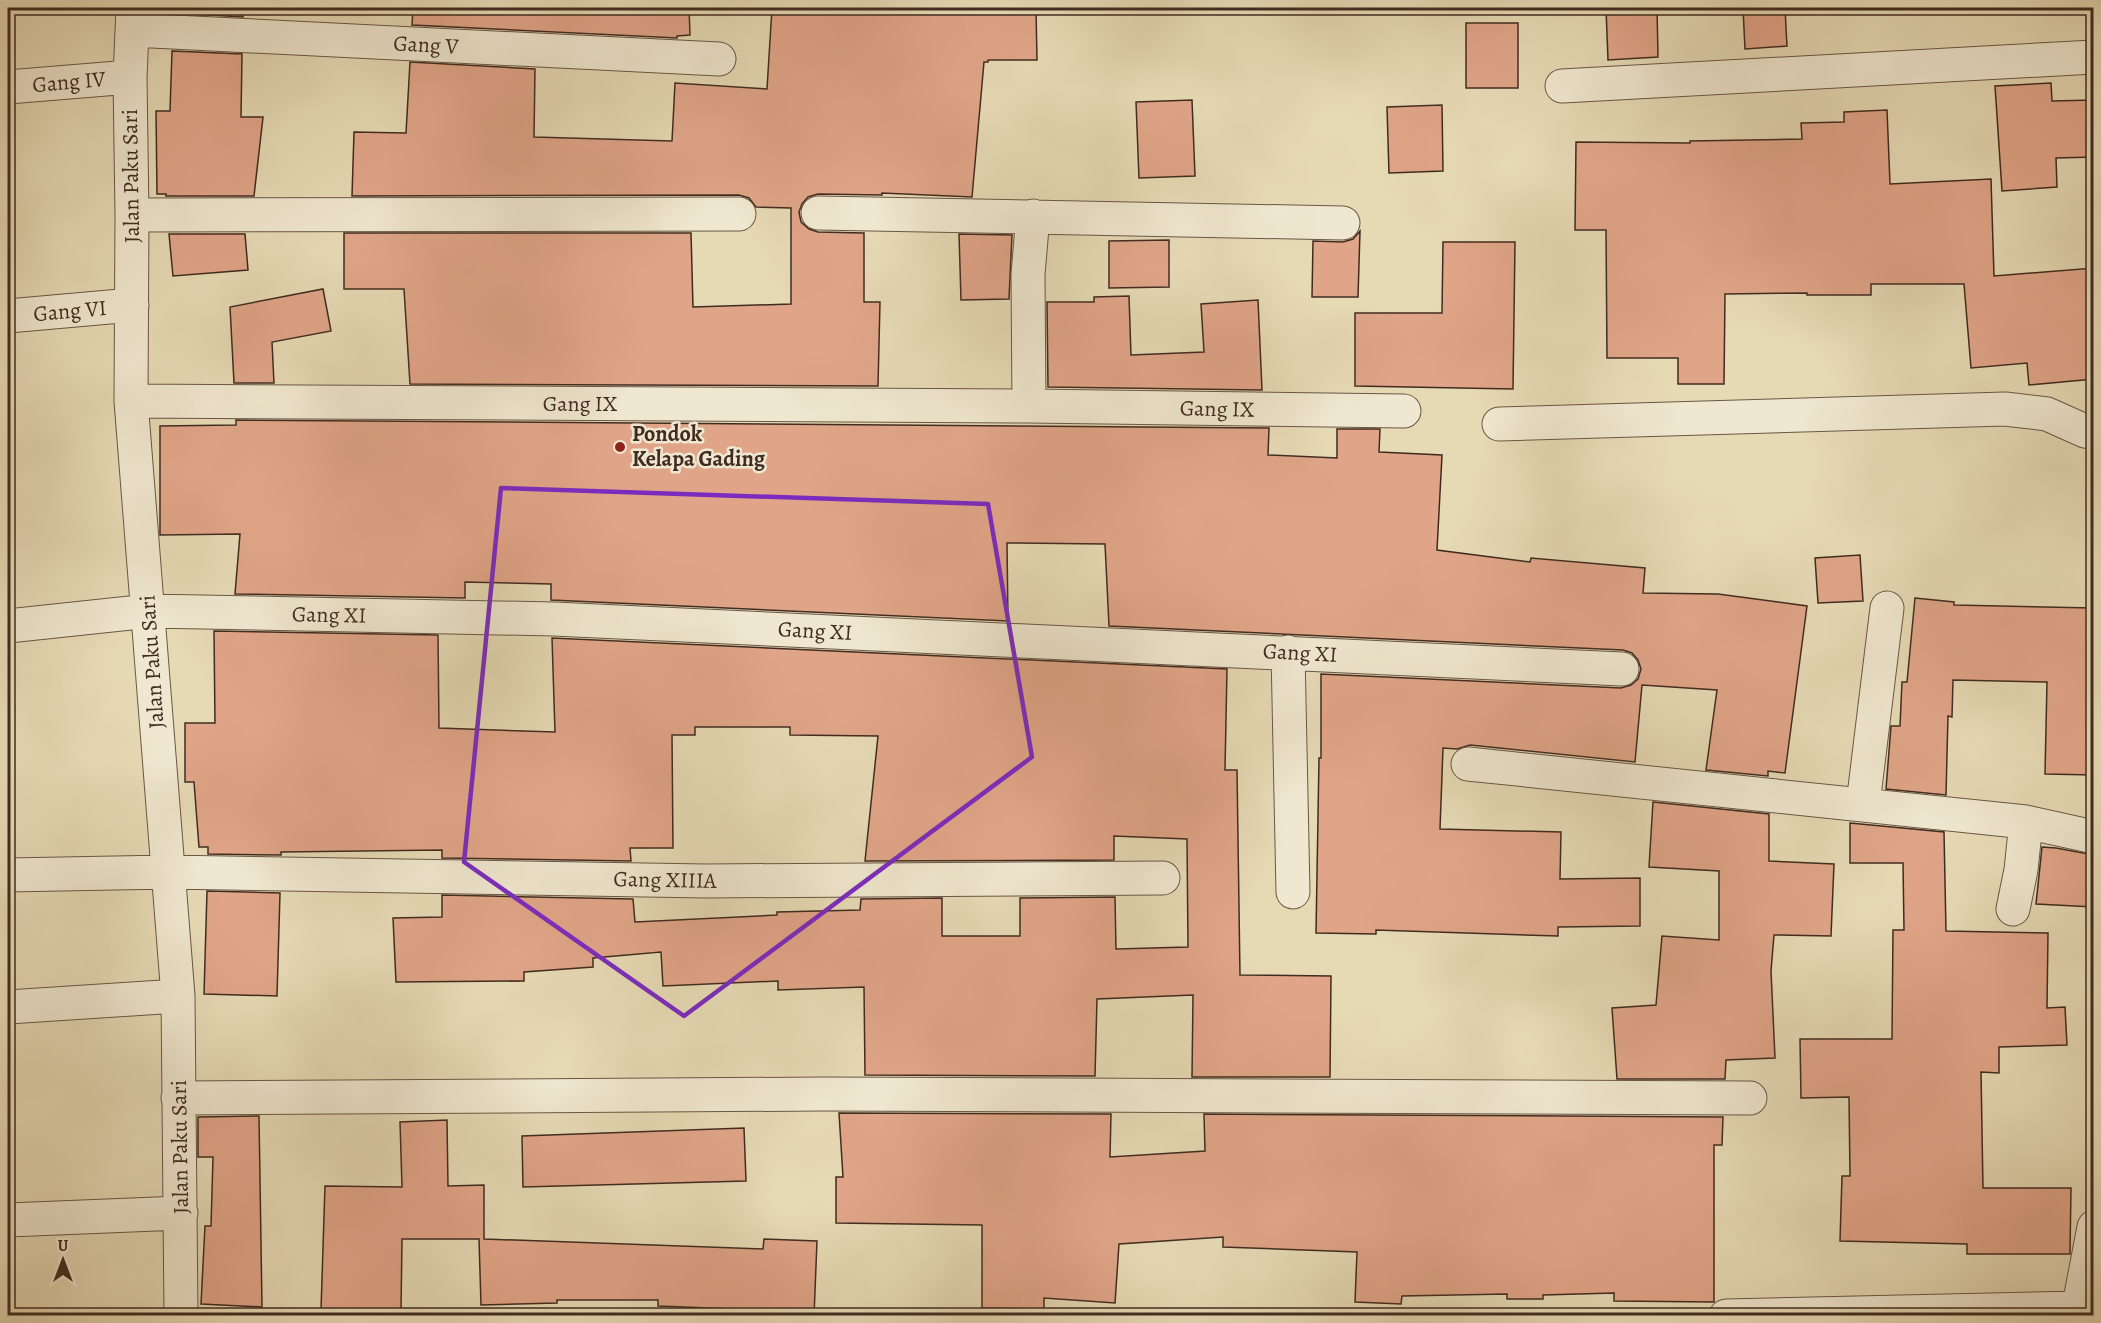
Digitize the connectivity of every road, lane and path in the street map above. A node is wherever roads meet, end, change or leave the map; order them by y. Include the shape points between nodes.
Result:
1 (133, 19) edge
2 (2094, 57) edge
3 (719, 59) dead end
4 (130, 77) junction
5 (1562, 86) dead end
6 (8, 87) edge
7 (818, 213) dead end
8 (739, 214) dead end
9 (132, 215) junction
10 (1034, 216) junction
11 (1343, 223) dead end
12 (132, 305) junction
13 (8, 316) edge
14 (131, 401) junction
15 (1029, 406) junction
16 (1404, 411) dead end
17 (1499, 424) dead end
18 (2094, 432) edge
19 (1887, 608) dead end
20 (149, 611) junction
21 (8, 626) edge
22 (1288, 652) junction
23 (1622, 669) dead end
24 (1468, 764) dead end
25 (1863, 804) junction
26 (2026, 822) junction
27 (2094, 837) edge
28 (168, 872) junction
29 (8, 875) edge
30 (1163, 878) dead end
31 (1293, 892) dead end
32 (2013, 909) dead end
33 (178, 996) junction
34 (8, 1007) edge
35 (178, 1098) junction
36 (1750, 1098) dead end
37 (181, 1213) junction
38 (8, 1220) edge
39 (2094, 1227) edge
40 (2078, 1312) edge
41 (181, 1316) edge
42 (1726, 1316) edge

1 - 3 street, Gang V
1 - 4 street, Jalan Paku Sari
2 - 5 street
4 - 6 street, Gang IV
4 - 9 street, Jalan Paku Sari
7 - 10 street
8 - 9 street
9 - 12 street, Jalan Paku Sari
10 - 11 street
10 - 15 street via 1028,274
12 - 13 street, Gang VI
12 - 14 street, Jalan Paku Sari
14 - 15 street, Gang IX
14 - 20 street, Jalan Paku Sari
15 - 16 street, Gang IX
17 - 18 street via 2006,409 2047,414
19 - 25 street
20 - 21 street, Gang XI
20 - 22 street, Gang XI via 554,619
20 - 28 street, Jalan Paku Sari
22 - 23 street, Gang XI
22 - 31 street
24 - 25 street
25 - 26 street
26 - 27 street
26 - 32 street
28 - 29 street, Gang XIIIA
28 - 30 street, Gang XIIIA via 706,881
28 - 33 street, Jalan Paku Sari
33 - 34 street
33 - 35 street, Jalan Paku Sari
35 - 36 street via 811,1094
35 - 37 street, Jalan Paku Sari
37 - 38 street
37 - 41 street, Jalan Paku Sari
39 - 40 street
40 - 42 street

